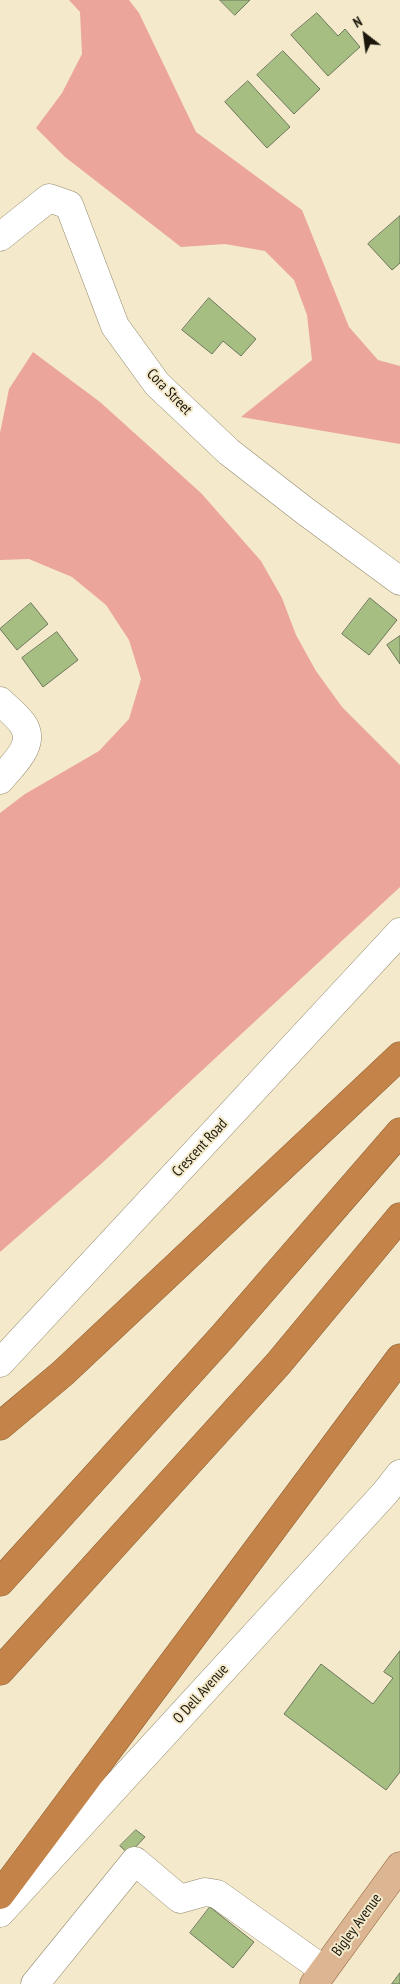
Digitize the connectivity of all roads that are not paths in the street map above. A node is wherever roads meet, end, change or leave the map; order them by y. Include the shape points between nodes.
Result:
1 (0, 237) edge
2 (400, 581) edge
3 (0, 701) edge
4 (0, 780) edge
5 (400, 932) edge
6 (400, 1056) edge
7 (400, 1132) edge
8 (400, 1217) edge
9 (400, 1358) edge
10 (0, 1364) edge
11 (0, 1426) edge
12 (395, 1490) edge
13 (0, 1582) edge
14 (0, 1672) edge
15 (400, 1866) edge
16 (0, 1895) edge
17 (0, 1914) edge
18 (319, 1977) edge
19 (35, 1984) edge

1 - 2 street, Cora Street via 48,198 69,205 114,326 157,384 229,452
3 - 4 street via 24,725 27,736 26,749
5 - 10 street, Crescent Road
6 - 11 highway via 63,1373
7 - 13 highway via 223,1336
8 - 14 highway via 278,1364
9 - 16 highway
12 - 17 street, O Dell Avenue
15 - 18 main road, Bigley Avenue
18 - 19 street via 217,1894 205,1892 180,1899 135,1861

